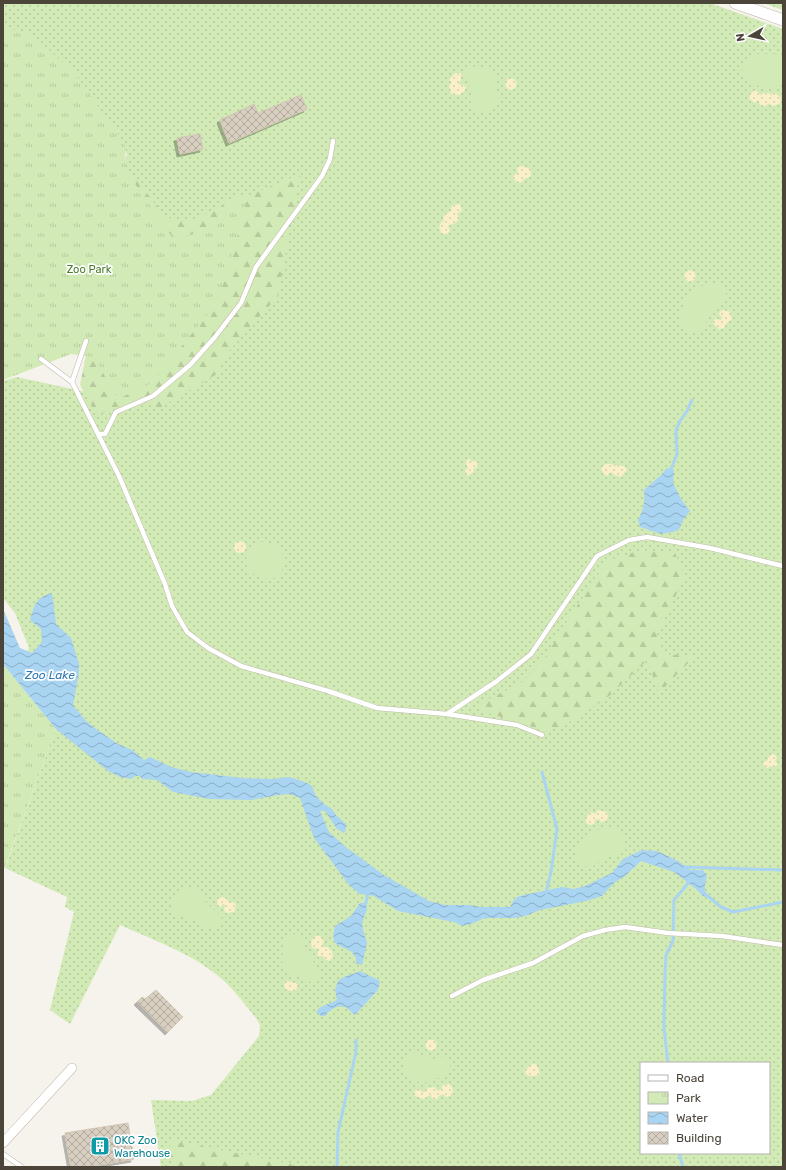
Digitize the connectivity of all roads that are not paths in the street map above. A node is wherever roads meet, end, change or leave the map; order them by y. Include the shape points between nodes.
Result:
1 (735, 3) edge
2 (783, 20) edge
3 (333, 141) dead end
4 (86, 341) dead end
5 (41, 359) dead end
6 (72, 382) junction
7 (98, 434) junction
8 (783, 566) edge
9 (447, 714) junction
10 (542, 735) dead end
11 (783, 945) edge
12 (452, 996) dead end
13 (72, 1068) dead end
14 (3, 1143) edge
15 (3, 1154) edge
16 (22, 1167) edge

1 - 2 street
3 - 7 lane via 330,160 322,176 256,267 240,303 215,337 190,365 164,387 153,396 116,412 105,434
4 - 6 lane
5 - 6 lane
6 - 7 lane
7 - 9 lane via 119,476 172,606 187,632 208,648 241,666 377,708
8 - 9 lane via 710,548 647,537 629,540 597,556 531,654 497,681
9 - 10 lane via 517,725
11 - 12 lane via 722,936 625,928 605,930 583,936 533,963 483,980
13 - 14 street
15 - 16 lane

